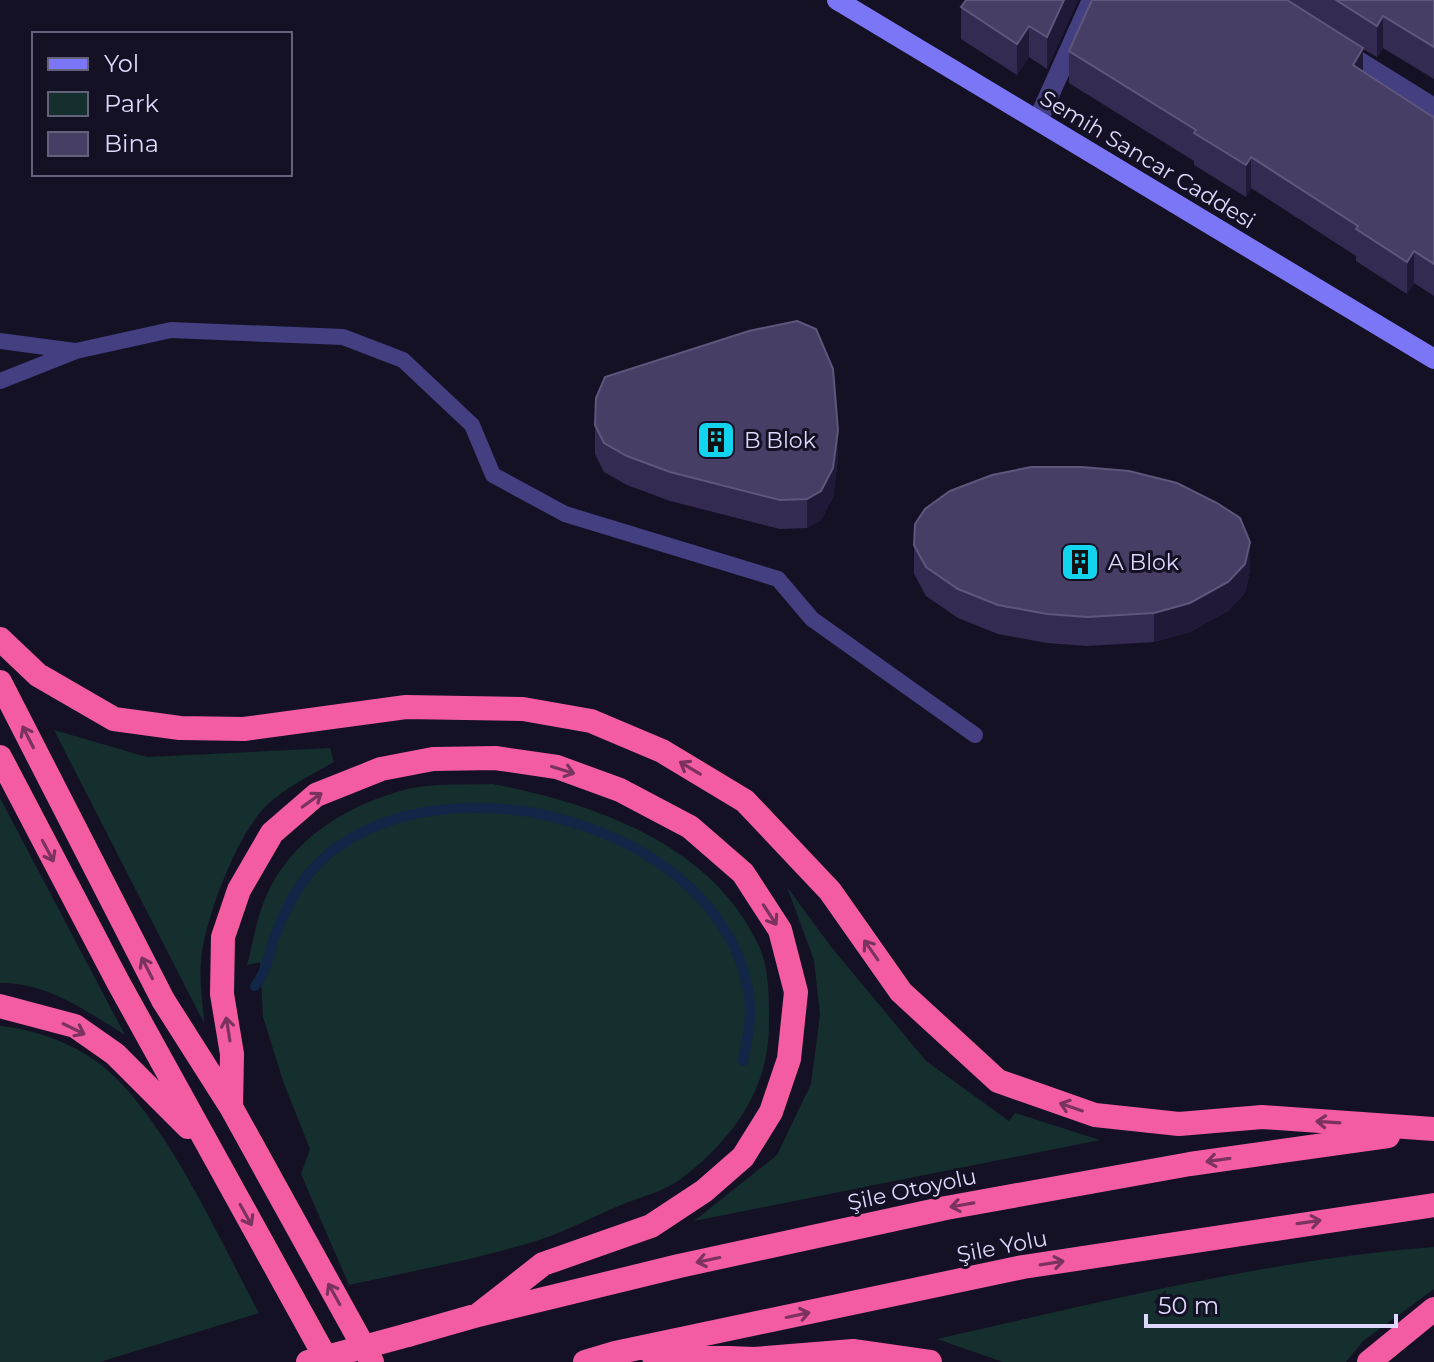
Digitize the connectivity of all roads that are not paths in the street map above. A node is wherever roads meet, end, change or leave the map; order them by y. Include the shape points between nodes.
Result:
1 (837, 0) edge
2 (1092, 0) edge
3 (1328, 42) edge
4 (1434, 108) edge
5 (1038, 120) junction
6 (0, 341) edge
7 (76, 351) junction
8 (1434, 359) edge
9 (0, 381) edge
10 (0, 639) edge
11 (0, 682) edge
12 (975, 735) dead end
13 (0, 757) edge
14 (0, 1006) edge
15 (231, 1107) junction
16 (1434, 1130) edge
17 (208, 1146) junction
18 (1434, 1205) edge
19 (1434, 1309) edge
20 (478, 1315) junction
21 (615, 1353) junction
22 (308, 1362) edge
23 (328, 1362) edge
24 (372, 1362) edge
25 (585, 1362) edge
26 (930, 1362) edge
27 (1369, 1362) edge

1 - 5 street, Semih Sancar Caddesi
2 - 5 street
3 - 4 street
5 - 8 street, Semih Sancar Caddesi
6 - 7 lane
7 - 9 lane
7 - 12 lane via 171,330 343,337 403,360 472,425 493,475 565,514 778,579 812,619
16 -> 10 highway via 1262,1117 1179,1124 1109,1117 998,1081 901,992 830,891 745,801 662,751 591,721 523,709 406,707 244,729 114,719 38,675
15 -> 11 highway via 163,1000
13 -> 17 highway
14 -> 17 highway via 75,1026 115,1054
15 -> 20 highway via 223,937 239,890 272,833 316,795 381,769 433,759 495,758 557,767 620,790 690,827 743,873 780,930 796,992 789,1059 771,1112 743,1157 704,1191 651,1226 543,1264
24 -> 15 highway
16 -> 20 highway, Şile Otoyolu via 1190,1164 946,1208
17 -> 23 highway
21 -> 18 highway, Şile Yolu via 1023,1267
19 - 27 highway
20 - 22 highway, Şile Otoyolu, bridge
21 - 25 highway, Şile Yolu
21 - 26 highway via 754,1359 853,1351

